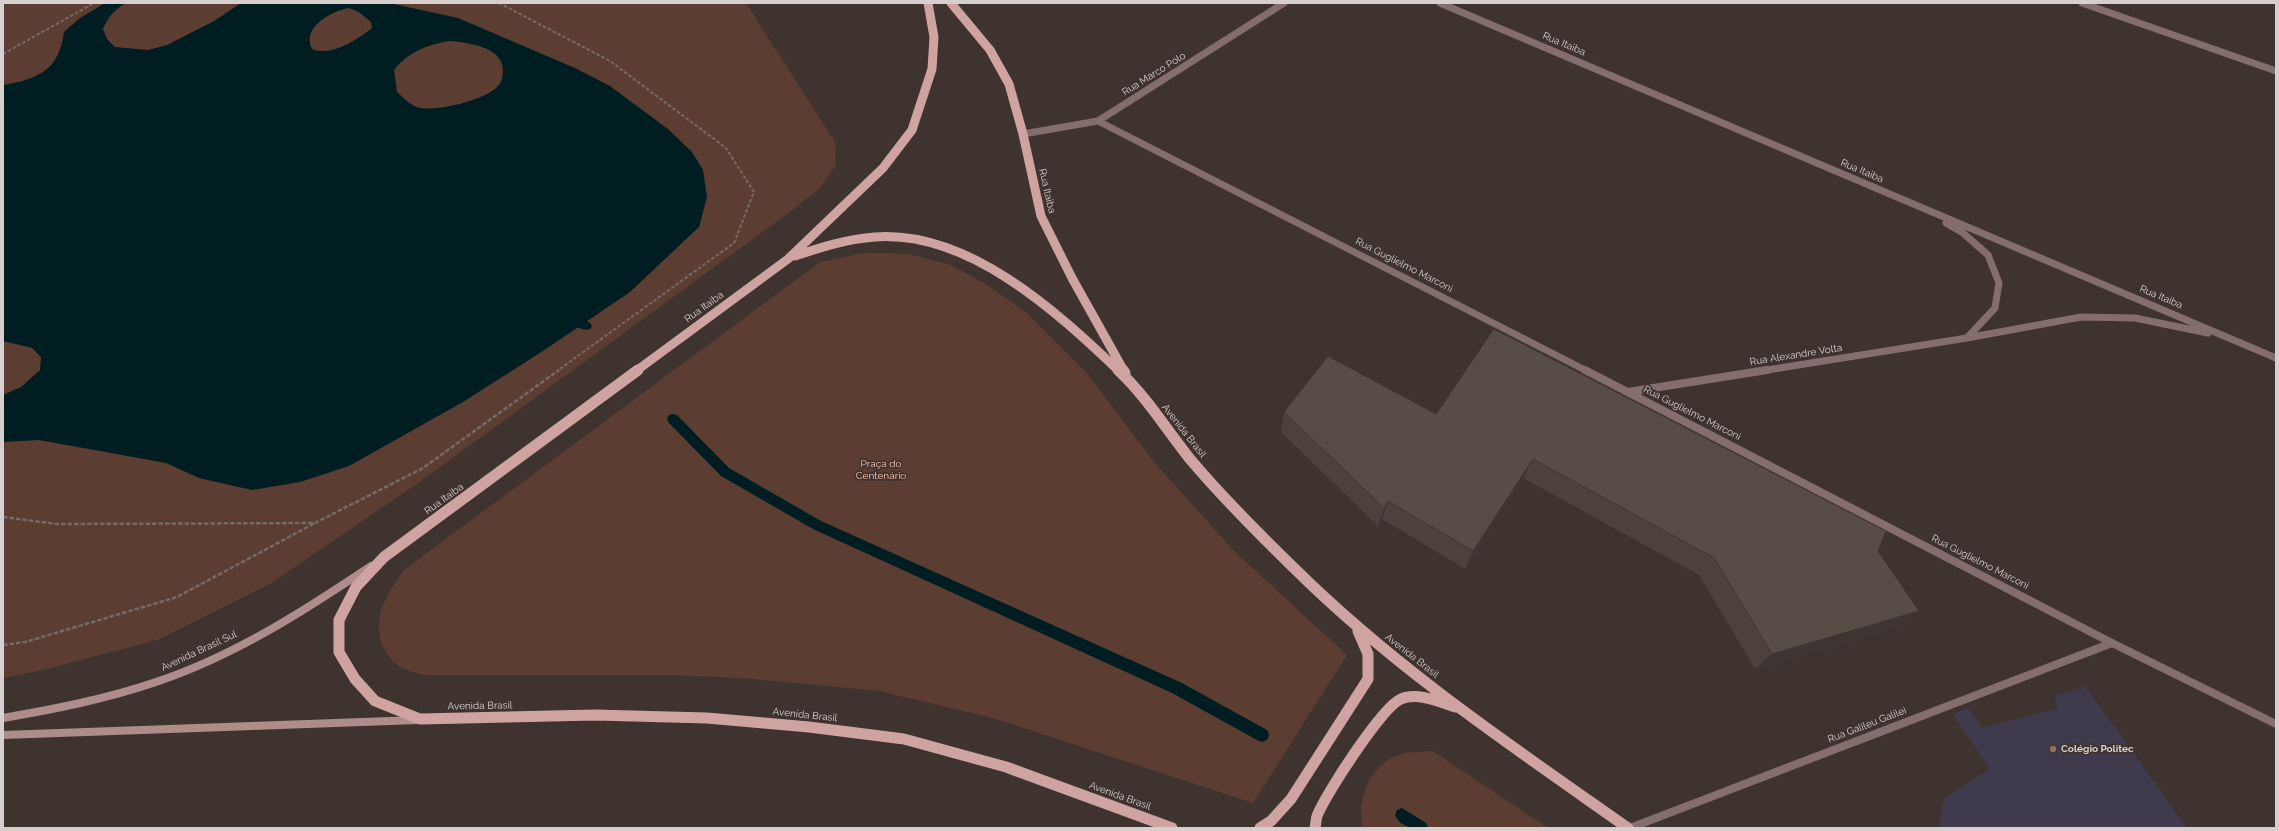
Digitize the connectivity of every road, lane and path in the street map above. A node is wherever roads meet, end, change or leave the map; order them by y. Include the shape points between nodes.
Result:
1 (94, 3) edge
2 (500, 3) edge
3 (928, 3) edge
4 (951, 3) edge
5 (1284, 3) edge
6 (1440, 3) edge
7 (2082, 3) edge
8 (3, 54) edge
9 (2276, 71) edge
10 (1098, 121) junction
11 (1023, 134) junction
12 (1909, 202) junction
13 (788, 259) junction
14 (2226, 337) junction
15 (1967, 338) junction
16 (2276, 358) edge
17 (1130, 382) junction
18 (1628, 392) junction
19 (3, 517) edge
20 (315, 523) junction
21 (384, 557) junction
22 (1358, 629) junction
23 (2112, 643) junction
24 (3, 645) edge
25 (1461, 709) junction
26 (3, 718) edge
27 (420, 720) junction
28 (2276, 724) edge
29 (3, 735) edge
30 (1172, 828) edge
31 (1260, 828) edge
32 (1315, 828) edge
33 (1629, 828) edge

1 - 8 path
2 - 20 path via 610,61 726,148 754,192 734,243 423,468
3 - 13 main road, Rua Itaiba via 934,37 932,68 912,130 884,168
4 - 11 main road, Rua Itaiba via 990,50 1009,84
5 - 10 street, Rua Marco Polo
6 - 12 street, Rua Itaiba
7 - 9 street
10 - 11 street, Rua Marco Polo
10 - 18 street, Rua Guglielmo Marconi
11 - 17 main road, Rua Itaiba via 1040,216
12 - 14 street, Rua Itaiba
12 - 15 street via 1964,232 1988,255 1999,283 1995,308
13 - 17 main road via 843,240 881,235 917,239 957,252 1002,276 1051,309
13 - 21 main road, Rua Itaiba
14 - 15 street, Rua Alexandre Volta via 2135,318 2081,317
14 - 16 street, Rua Itaiba
15 - 18 street, Rua Alexandre Volta
17 - 22 main road, Avenida Brasil via 1200,470 1297,572
18 - 23 street, Rua Guglielmo Marconi
19 - 20 path via 57,524
20 - 24 path via 177,597 25,642
21 - 26 main road, Avenida Brasil Sul via 320,600 202,663 157,682 76,705
21 - 27 main road, Rua Itaiba via 356,587 338,620 338,652 355,679 375,701
22 - 25 main road, Avenida Brasil
22 - 31 main road via 1368,654 1368,679 1291,799 1271,821
23 - 28 street, Rua Guglielmo Marconi
23 - 33 street, Rua Galileu Galilei
25 - 32 main road via 1426,698 1400,699 1380,716 1317,816
25 - 33 main road, Avenida Brasil
27 - 29 main road
27 - 30 main road, Avenida Brasil via 595,715 707,718 904,739 1006,767

